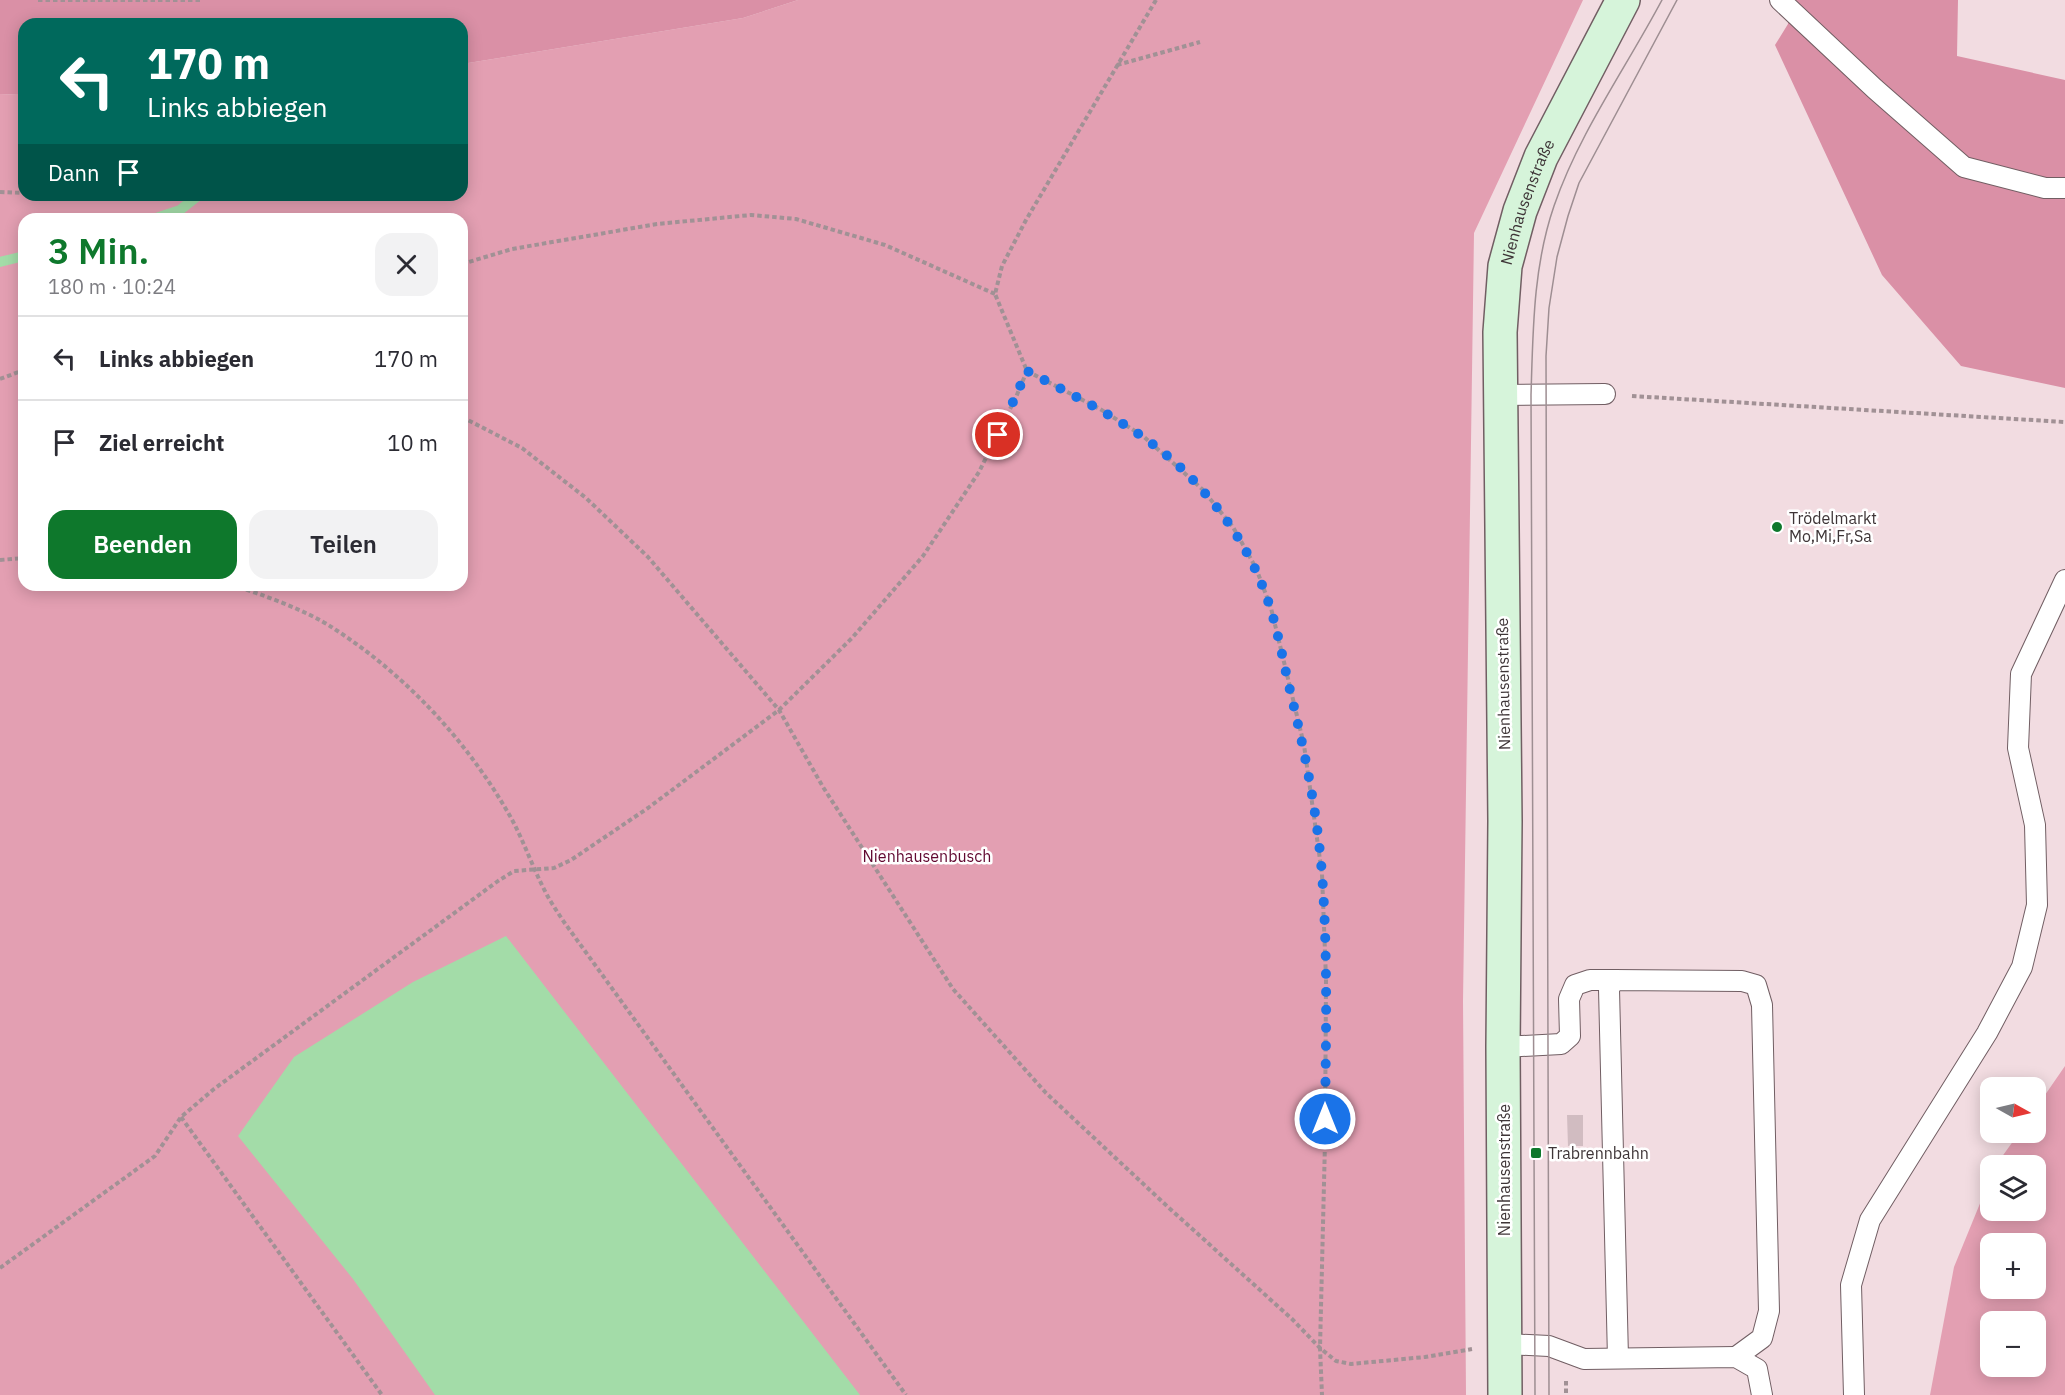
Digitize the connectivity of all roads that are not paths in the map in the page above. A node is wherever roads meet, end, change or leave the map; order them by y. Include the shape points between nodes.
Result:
1 (1623, 0) edge
2 (1780, 0) edge
3 (2065, 188) edge
4 (1605, 394) road end
5 (1500, 395) junction
6 (2065, 580) edge
7 (1614, 980) junction
8 (1503, 1047) junction
9 (1505, 1344) junction
10 (1736, 1356) junction
11 (1618, 1358) junction
12 (1505, 1395) edge
13 (1762, 1395) edge
14 (1854, 1395) edge

1 - 5 main road, Nienhausenstraße via 1541,157 1520,211 1505,266
2 - 3 lane via 1964,167 2045,189
4 - 5 lane
5 - 8 main road, Nienhausenstraße
6 - 14 lane via 2021,674 2018,748 2035,825 2037,905 2022,967 1987,1033 1870,1220 1851,1285
7 - 8 lane via 1590,980 1575,985 1569,999 1570,1036 1561,1044
7 - 10 lane via 1742,981 1756,985 1762,1005 1769,1311 1762,1338
7 - 11 lane via 1609,989
8 - 9 main road, Nienhausenstraße
9 - 11 lane via 1549,1346 1584,1359
9 - 12 main road, Nienhausenstraße
10 - 11 lane
10 - 13 lane via 1757,1369

